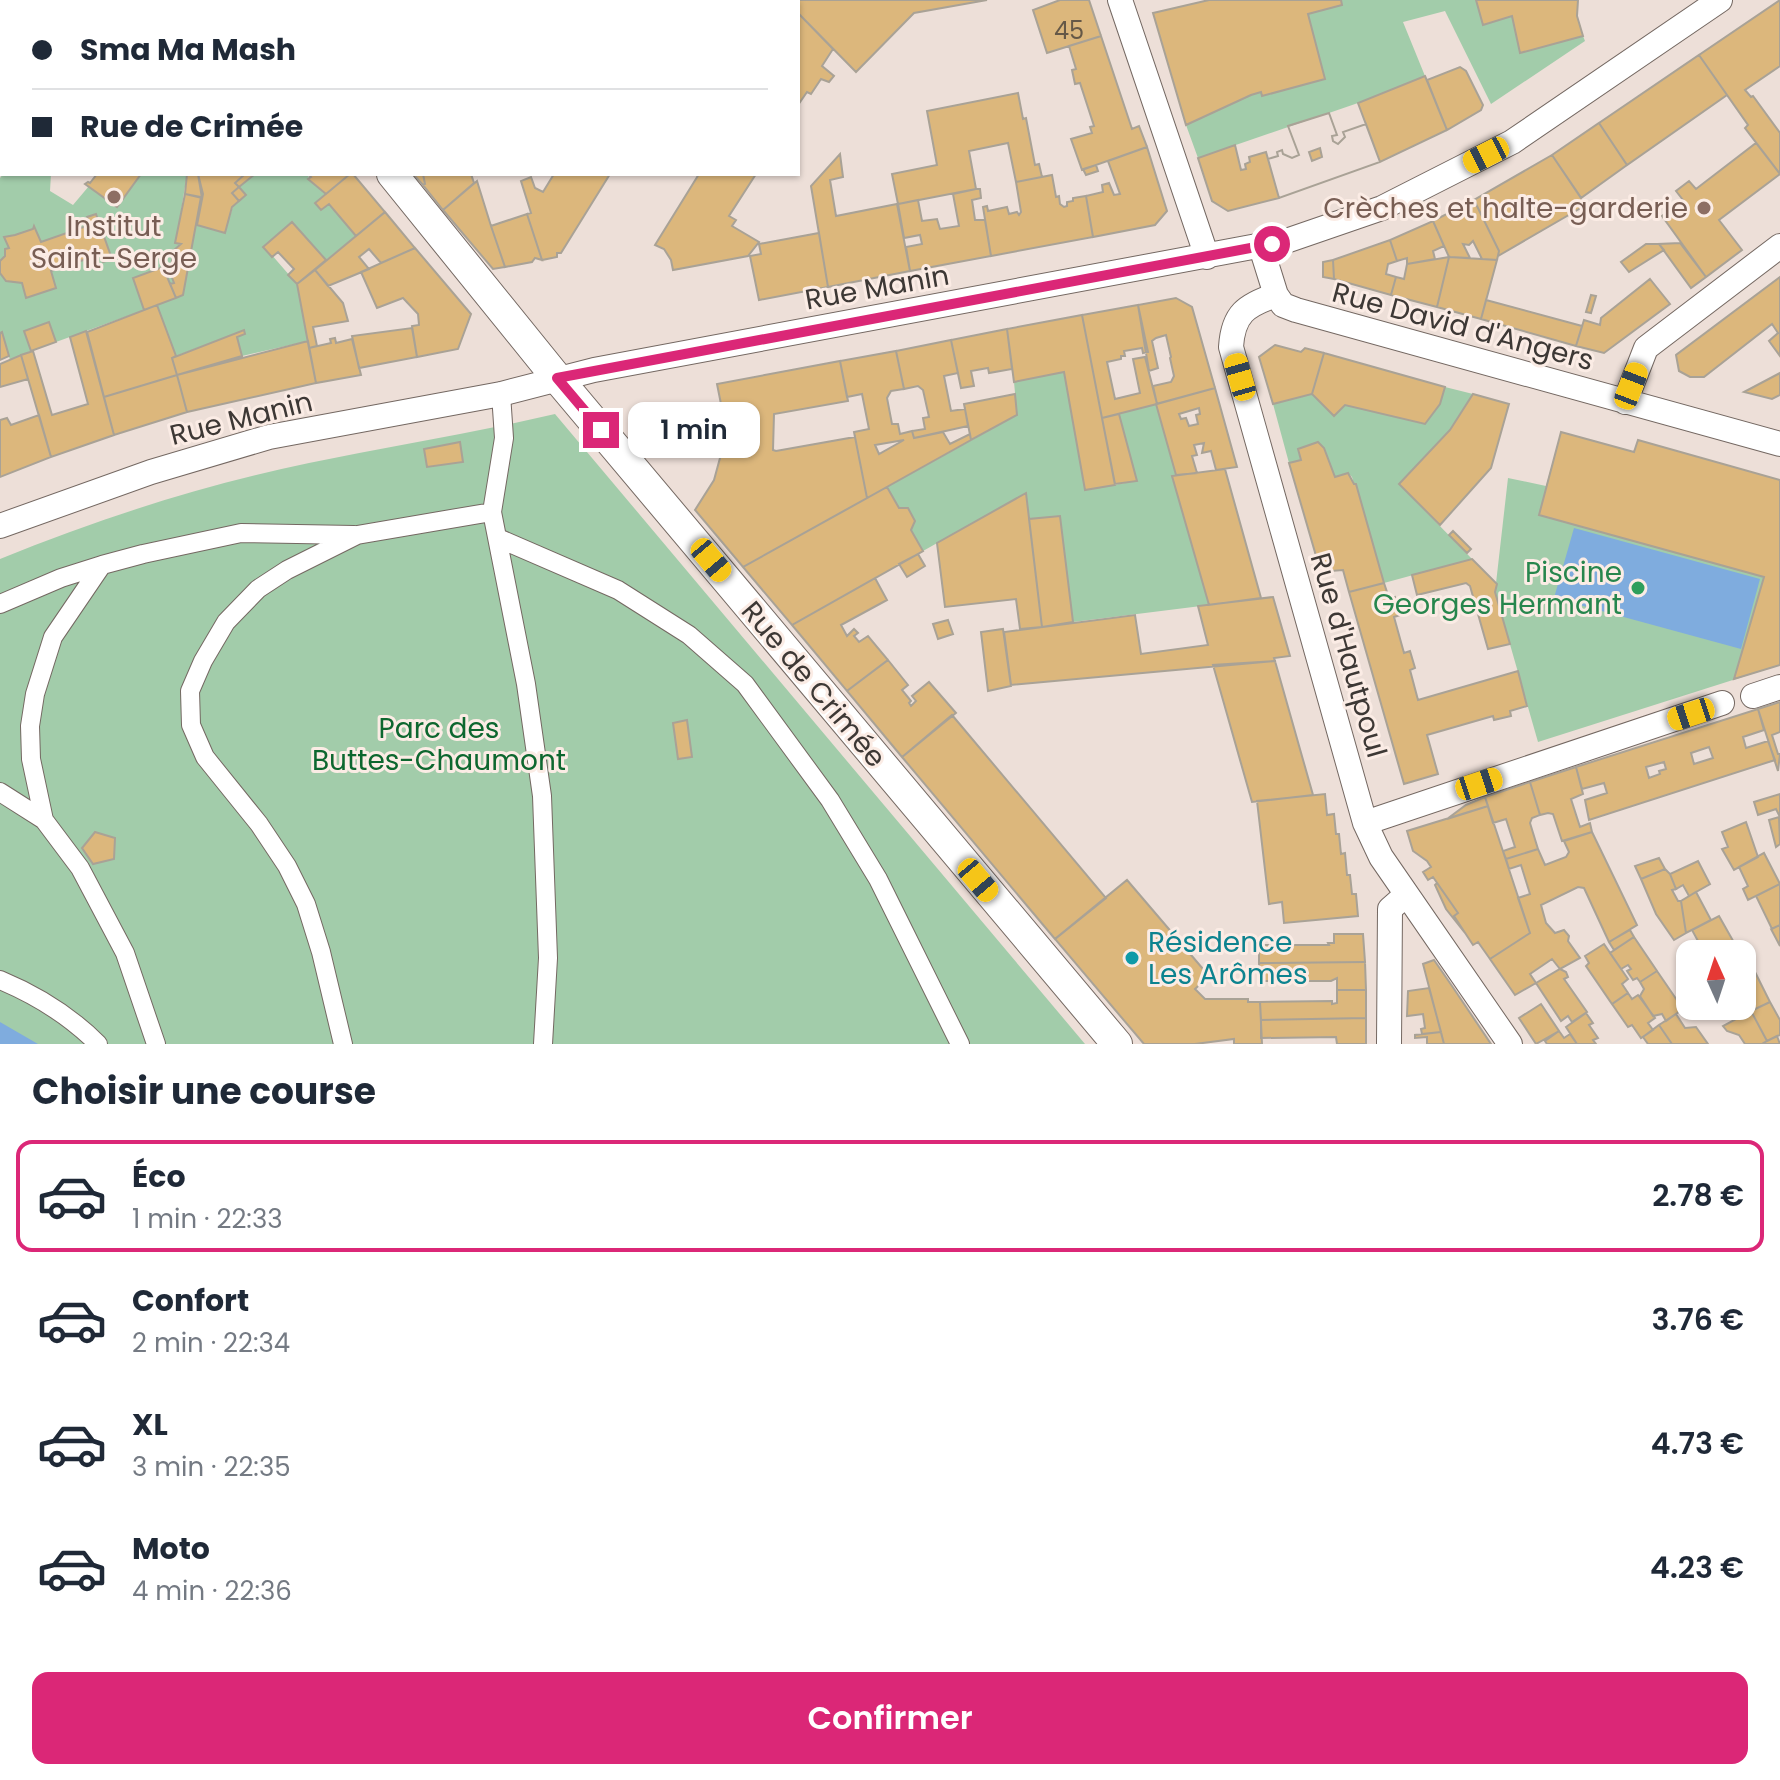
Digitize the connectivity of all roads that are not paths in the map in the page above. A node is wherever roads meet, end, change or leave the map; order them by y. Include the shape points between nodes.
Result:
1 (1120, 0) edge
2 (1720, 0) edge
3 (394, 176) edge
4 (1780, 246) edge
5 (1261, 247) junction
6 (1207, 257) junction
7 (1276, 295) junction
8 (557, 378) junction
9 (501, 394) junction
10 (1625, 402) junction
11 (1777, 440) edge
12 (492, 512) junction
13 (0, 526) edge
14 (357, 535) junction
15 (498, 538) junction
16 (102, 565) junction
17 (0, 604) edge
18 (1780, 687) edge
19 (1753, 696) dead end
20 (1722, 703) dead end
21 (0, 792) edge
22 (44, 820) junction
23 (1365, 823) junction
24 (1406, 895) junction
25 (0, 980) edge
26 (98, 1044) edge
27 (156, 1044) edge
28 (343, 1044) edge
29 (543, 1044) edge
30 (960, 1044) edge
31 (1117, 1044) edge
32 (1389, 1044) edge
33 (1510, 1044) edge

1 - 6 street
2 - 5 street, Rue Manin via 1512,142 1382,208
3 - 8 street, Rue de Crimée
4 - 10 street via 1646,348
5 - 6 street, Rue Manin
5 - 7 street
6 - 8 street, Rue Manin
7 - 10 street, Rue David d'Angers via 1283,305 1311,315
7 - 23 street, Rue d'Hautpoul via 1240,314 1231,347
8 - 9 street, Rue Manin
8 - 31 street, Rue de Crimée
9 - 12 street via 504,438
9 - 13 street, Rue Manin via 269,437
10 - 11 street, Rue David d'Angers
12 - 14 street
12 - 15 street
14 - 16 street via 241,533
14 - 28 street via 258,589 226,622 190,691 191,725 205,757 259,824 306,904
15 - 29 street via 542,796 548,958
15 - 30 street via 618,590 689,635 745,684 830,800 878,879
16 - 17 street
16 - 22 street via 53,637 35,694 31,759
18 - 19 street
20 - 23 street
21 - 22 street
22 - 27 street via 106,915
23 - 24 street, Rue d'Hautpoul
24 - 32 street via 1390,909
24 - 33 street, Rue d'Hautpoul
25 - 26 street via 66,1016

